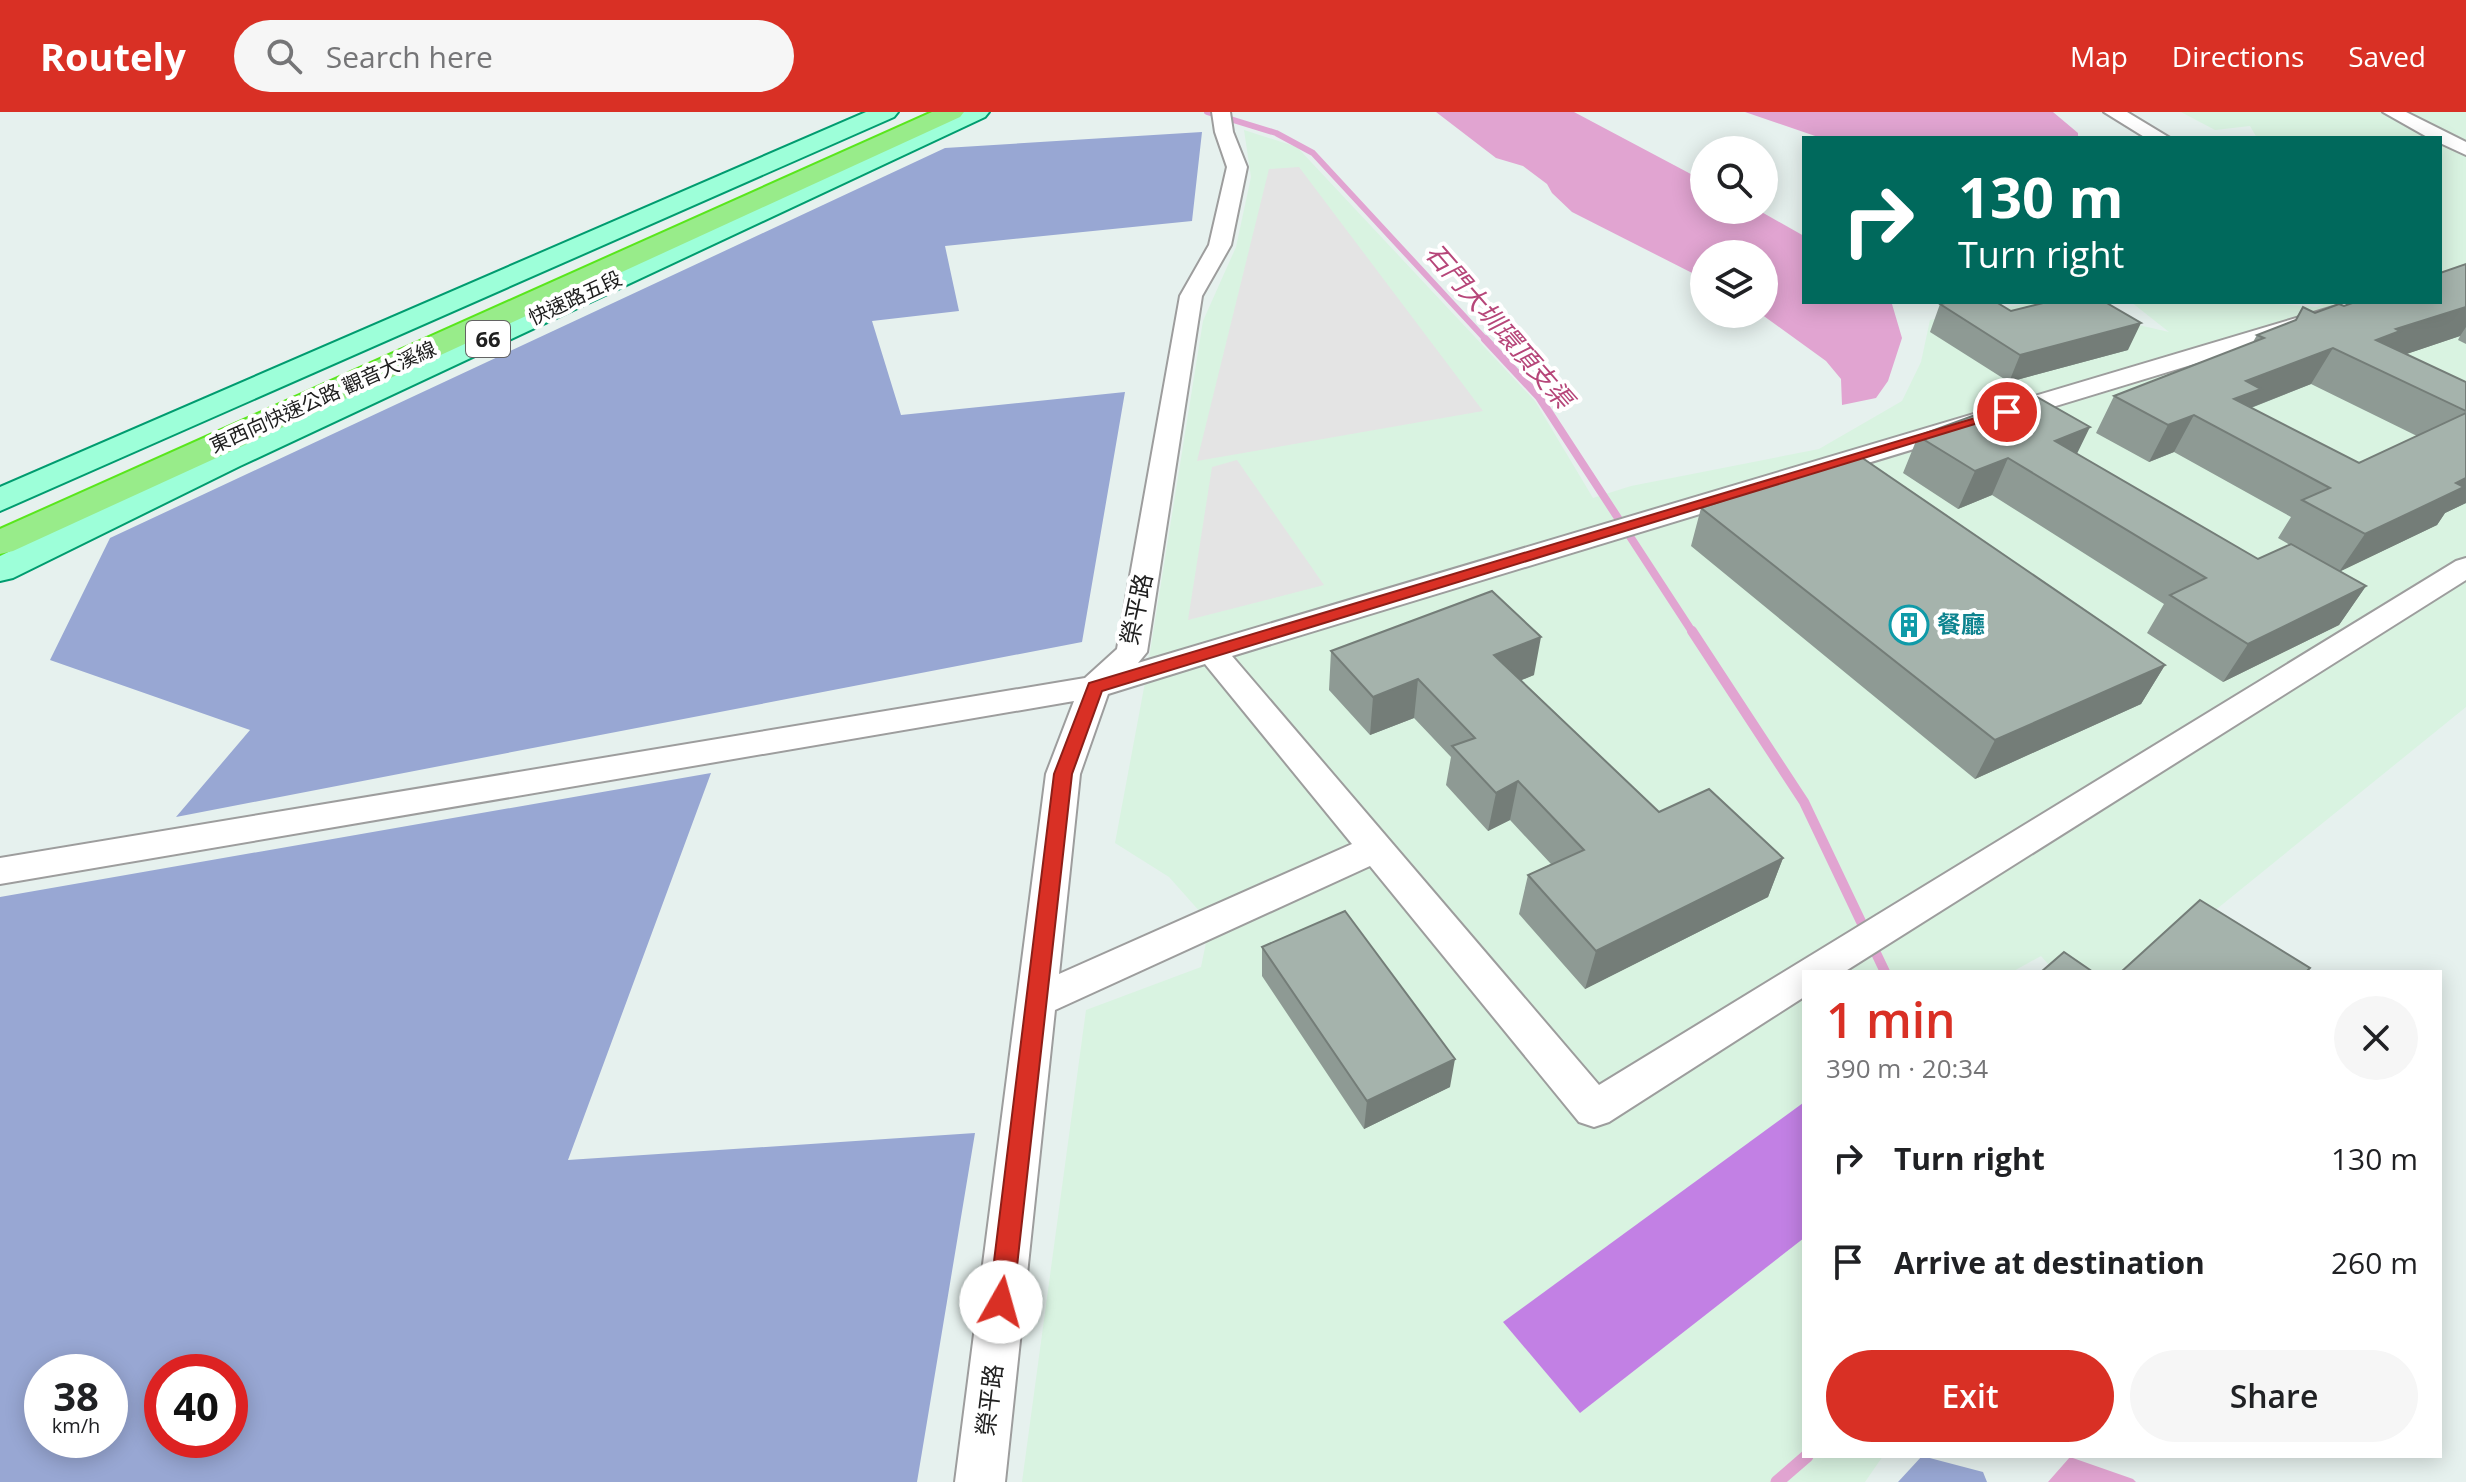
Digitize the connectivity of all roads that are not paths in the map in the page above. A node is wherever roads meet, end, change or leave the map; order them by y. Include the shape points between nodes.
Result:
1 (886, 112) edge
2 (917, 112) edge
3 (952, 112) edge
4 (977, 112) edge
5 (2113, 112) edge
6 (2392, 112) edge
7 (1222, 115) edge
8 (2156, 136) edge
9 (2440, 136) edge
10 (2442, 137) edge
11 (2466, 149) edge
12 (2367, 304) edge
13 (0, 500) edge
14 (0, 522) edge
15 (0, 543) edge
16 (2466, 567) edge
17 (0, 570) edge
18 (1212, 652) junction
19 (1095, 687) junction
20 (1376, 848) junction
21 (0, 871) edge
22 (1817, 970) edge
23 (1802, 979) edge
24 (1036, 1001) junction
25 (980, 1482) edge

1 - 13 main road, 快速路五段 / 66
2 - 14 highway, 東西向快速公路 觀音大溪線 / 66
3 - 15 highway, 東西向快速公路 觀音大溪線 / 66
4 - 17 main road, 快速路五段 / 66
5 - 8 street
6 - 9 street
7 - 19 street, 榮平路 via 1237,167 1220,245 1191,296 1132,652
10 - 11 street
12 - 18 street
16 - 22 street
18 - 19 street
18 - 20 street
19 - 21 street
19 - 24 street, 榮平路 via 1063,774
20 - 23 street via 1594,1109
20 - 24 street
24 - 25 street, 榮平路

